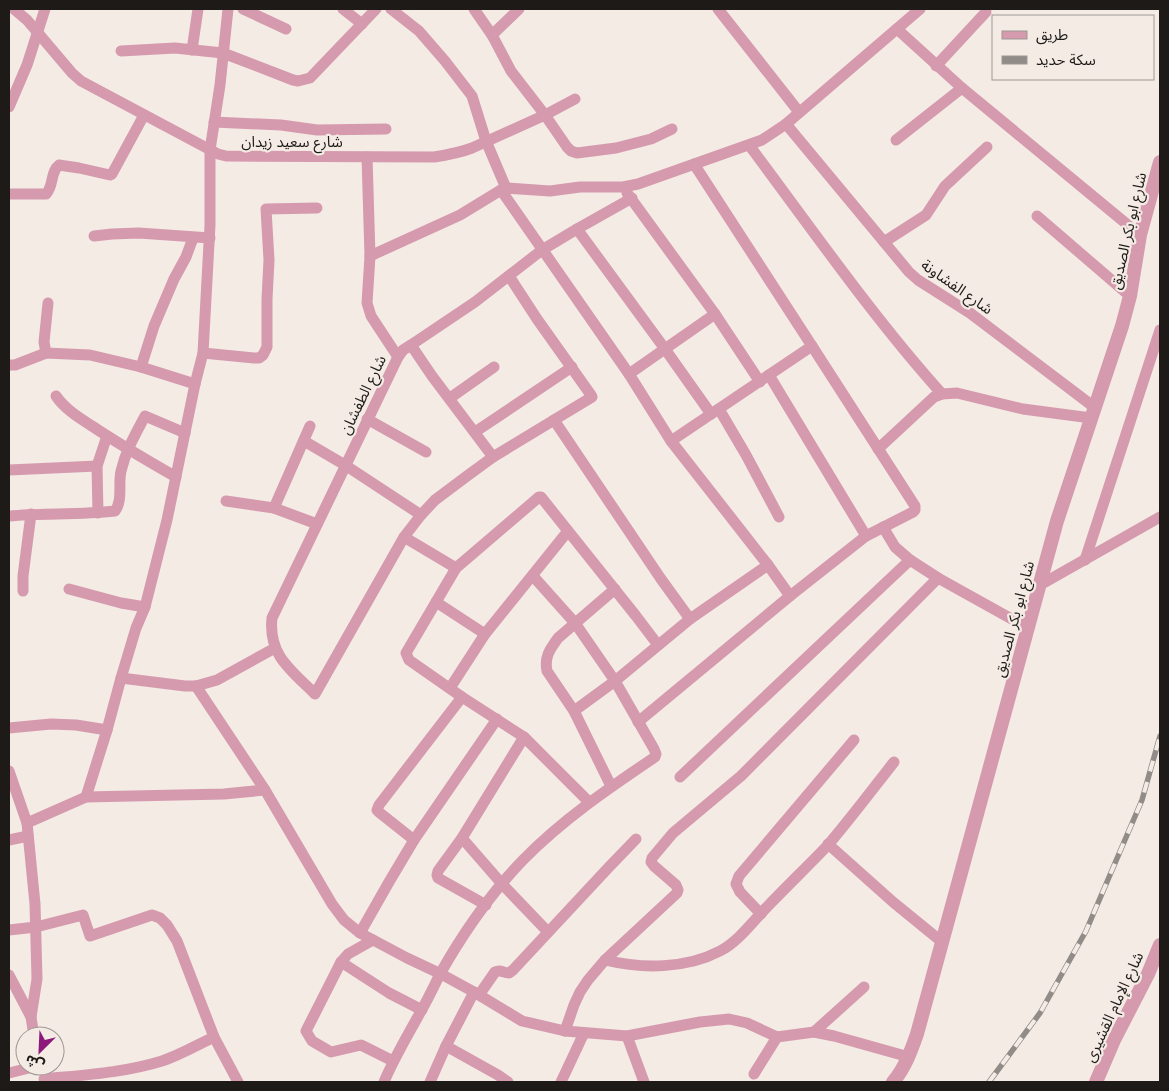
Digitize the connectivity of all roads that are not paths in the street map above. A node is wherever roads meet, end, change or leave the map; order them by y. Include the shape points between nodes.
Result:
1 (14, 9) edge
2 (45, 9) edge
3 (198, 9) edge
4 (228, 9) edge
5 (243, 9) edge
6 (343, 9) edge
7 (376, 9) edge
8 (391, 9) edge
9 (519, 9) edge
10 (718, 9) edge
11 (920, 9) edge
12 (477, 10) edge
13 (986, 12) dead end
14 (362, 24) junction
15 (286, 29) dead end
16 (897, 29) junction
17 (38, 32) junction
18 (492, 35) junction
19 (192, 50) junction
20 (121, 51) dead end
21 (223, 53) junction
22 (936, 66) junction
23 (962, 88) junction
24 (11, 94) edge
25 (575, 99) dead end
26 (9, 107) edge
27 (799, 112) junction
28 (144, 115) junction
29 (545, 115) junction
30 (214, 122) junction
31 (786, 124) junction
32 (386, 129) dead end
33 (672, 129) dead end
34 (896, 140) dead end
35 (486, 141) junction
36 (749, 145) junction
37 (987, 146) dead end
38 (210, 150) junction
39 (368, 157) junction
40 (1160, 162) edge
41 (694, 164) junction
42 (623, 187) junction
43 (504, 189) junction
44 (9, 194) edge
45 (632, 198) junction
46 (317, 208) dead end
47 (1036, 216) dead end
48 (577, 228) junction
49 (1140, 235) junction
50 (94, 236) dead end
51 (193, 238) junction
52 (210, 238) junction
53 (884, 242) junction
54 (542, 250) junction
55 (370, 256) junction
56 (510, 276) junction
57 (1130, 296) junction
58 (48, 303) dead end
59 (715, 314) junction
60 (1160, 330) edge
61 (411, 345) junction
62 (812, 346) junction
63 (665, 349) junction
64 (203, 353) junction
65 (46, 354) junction
66 (398, 357) junction
67 (9, 365) edge
68 (141, 367) junction
69 (494, 367) dead end
70 (572, 367) junction
71 (629, 374) junction
72 (764, 378) junction
73 (195, 384) junction
74 (942, 394) junction
75 (56, 396) dead end
76 (450, 398) junction
77 (715, 412) junction
78 (1093, 412) junction
79 (367, 420) junction
80 (554, 420) junction
81 (310, 426) dead end
82 (475, 432) junction
83 (185, 433) junction
84 (107, 436) junction
85 (304, 441) junction
86 (671, 441) junction
87 (128, 448) junction
88 (878, 449) junction
89 (426, 452) dead end
90 (494, 457) junction
91 (346, 465) junction
92 (96, 466) junction
93 (9, 470) edge
94 (176, 477) junction
95 (226, 500) dead end
96 (274, 508) junction
97 (98, 513) junction
98 (31, 514) junction
99 (421, 515) junction
100 (9, 516) edge
101 (1160, 517) edge
102 (779, 518) dead end
103 (317, 524) junction
104 (883, 527) junction
105 (568, 531) junction
106 (866, 536) junction
107 (404, 537) junction
108 (910, 560) junction
109 (1084, 560) junction
110 (768, 566) junction
111 (456, 568) junction
112 (533, 576) junction
113 (938, 578) junction
114 (1040, 585) junction
115 (69, 589) dead end
116 (615, 589) junction
117 (23, 590) dead end
118 (790, 596) junction
119 (436, 602) junction
120 (144, 607) junction
121 (690, 619) junction
122 (575, 623) junction
123 (1028, 628) junction
124 (485, 634) junction
125 (658, 645) junction
126 (275, 648) junction
127 (121, 678) junction
128 (615, 681) junction
129 (196, 686) junction
130 (450, 688) junction
131 (462, 697) junction
132 (574, 711) junction
133 (497, 719) junction
134 (638, 722) junction
135 (9, 728) edge
136 (107, 730) junction
137 (524, 737) junction
138 (854, 740) dead end
139 (894, 762) dead end
140 (9, 771) edge
141 (680, 776) dead end
142 (611, 786) junction
143 (265, 790) junction
144 (86, 797) junction
145 (589, 802) junction
146 (27, 823) junction
147 (28, 836) junction
148 (462, 838) junction
149 (636, 839) dead end
150 (9, 840) edge
151 (414, 840) junction
152 (828, 844) junction
153 (502, 884) junction
154 (486, 905) junction
155 (760, 914) junction
156 (36, 927) junction
157 (9, 930) edge
158 (548, 932) junction
159 (360, 933) junction
160 (373, 940) junction
161 (942, 942) junction
162 (1160, 946) edge
163 (606, 960) junction
164 (341, 962) junction
165 (9, 974) edge
166 (441, 974) junction
167 (864, 987) dead end
168 (477, 994) junction
169 (422, 1010) junction
170 (32, 1017) junction
171 (33, 1026) edge
172 (565, 1031) junction
173 (814, 1032) junction
174 (584, 1033) junction
175 (627, 1036) junction
176 (214, 1037) junction
177 (778, 1037) junction
178 (446, 1046) junction
179 (909, 1056) junction
180 (393, 1061) junction
181 (754, 1074) dead end
182 (44, 1081) edge
183 (505, 1081) edge
184 (238, 1082) edge
185 (384, 1082) edge
186 (430, 1082) edge
187 (561, 1082) edge
188 (644, 1082) edge
189 (893, 1082) edge
190 (1096, 1082) edge

1 - 17 street, شارع سعيد زيدان
2 - 17 street
3 - 19 street
4 - 21 street
5 - 15 street
6 - 14 street
7 - 14 street
8 - 35 street via 419,31 466,87 472,96
9 - 18 street
10 - 27 street
11 - 16 street
12 - 18 street
13 - 22 street
14 - 21 street via 310,78 303,80 293,80
16 - 22 street
16 - 27 street
17 - 24 street via 27,65
17 - 28 street, شارع سعيد زيدان via 76,78
18 - 29 street via 512,70
19 - 20 street
19 - 21 street
21 - 30 street
22 - 23 street
23 - 34 street
23 - 49 street
24 - 26 street
25 - 29 street, شارع سعيد زيدان
27 - 31 street
28 - 38 street, شارع سعيد زيدان
28 - 44 street via 112,174 59,165 46,194
29 - 33 street via 567,147 576,153 616,148 651,139
29 - 35 street, شارع سعيد زيدان
30 - 32 street via 316,130
30 - 38 street
31 - 36 street
31 - 53 street, شارع الفشاونة
35 - 39 street, شارع سعيد زيدان via 447,156
35 - 43 street
36 - 41 street
36 - 74 street via 878,317
37 - 53 street via 945,186 926,215
38 - 39 street, شارع سعيد زيدان via 234,157
38 - 52 street
39 - 55 street
40 - 49 street, شارع ابو بكر الصديق
41 - 42 street
41 - 62 street
42 - 43 street via 541,191
42 - 45 street
43 - 54 street
43 - 55 street via 460,215
45 - 48 street, شارع الطفشان
45 - 59 street
46 - 64 street via 266,209 267,347 263,355 254,358
47 - 57 street
48 - 54 street, شارع الطفشان
48 - 63 street
49 - 57 street, شارع ابو بكر الصديق
50 - 51 street via 139,233
51 - 52 street
51 - 68 street via 154,326
52 - 64 street
53 - 78 street, شارع الفشاونة via 918,280 970,313
54 - 56 street, شارع الطفشان
54 - 71 street
55 - 66 street via 369,311
56 - 61 street, شارع الطفشان
56 - 70 street
57 - 78 street, شارع ابو بكر الصديق
58 - 65 street
59 - 63 street
59 - 72 street
60 - 109 street
61 - 66 street, شارع الطفشان
61 - 76 street
62 - 72 street
62 - 88 street
63 - 71 street
63 - 77 street
64 - 73 street
65 - 67 street
65 - 68 street via 90,355
66 - 79 street, شارع الطفشان
68 - 73 street
69 - 76 street
70 - 80 street via 592,398
70 - 82 street
71 - 86 street
72 - 77 street
72 - 106 street
73 - 83 street
74 - 78 street via 957,393 1024,409
74 - 88 street via 934,397
75 - 84 street via 61,404
76 - 82 street
77 - 86 street
77 - 102 street via 746,455
78 - 114 street, شارع ابو بكر الصديق
79 - 89 street
79 - 91 street, شارع الطفشان
80 - 90 street
80 - 121 street
81 - 85 street
82 - 90 street
83 - 87 street via 145,416
83 - 94 street
84 - 87 street
84 - 92 street
85 - 91 street
85 - 96 street
86 - 110 street
87 - 94 street
87 - 97 street via 121,472 117,509
88 - 104 street via 915,506 913,512
90 - 99 street via 435,500
91 - 99 street
91 - 103 street, شارع الطفشان
92 - 93 street
92 - 97 street
94 - 120 street
95 - 96 street
96 - 103 street
97 - 98 street
98 - 100 street
98 - 117 street
99 - 107 street
101 - 109 street
103 - 126 street, شارع الطفشان via 272,618
104 - 106 street
104 - 108 street via 895,547
105 - 111 street via 539,497
105 - 112 street
105 - 116 street
106 - 118 street
107 - 111 street
107 - 126 street, شارع الطفشان via 315,694 282,660
108 - 113 street
108 - 141 street
109 - 114 street
110 - 118 street
110 - 121 street
111 - 119 street
112 - 122 street
112 - 124 street
113 - 123 street
113 - 163 street via 741,776 673,832 651,862 676,885 677,893
114 - 123 street, شارع ابو بكر الصديق
115 - 120 street
116 - 122 street
116 - 125 street
118 - 134 street
119 - 124 street
119 - 130 street via 406,654 408,660
120 - 127 street
121 - 125 street
122 - 128 street
122 - 132 street via 551,647 546,664 547,671
123 - 161 street, شارع ابو بكر الصديق
124 - 130 street
125 - 128 street
126 - 129 street via 217,680
127 - 129 street
127 - 136 street
128 - 132 street
128 - 134 street
129 - 143 street
130 - 131 street
131 - 133 street
131 - 151 street via 377,810
132 - 142 street
133 - 137 street
133 - 151 street
134 - 142 street via 656,754
135 - 136 street via 51,724
136 - 144 street
137 - 145 street
137 - 148 street
138 - 155 street via 740,876 736,884 740,892
139 - 152 street
140 - 146 street
142 - 145 street
143 - 144 street
143 - 159 street via 332,904
144 - 146 street
145 - 153 street via 545,839
146 - 147 street
147 - 150 street
147 - 156 street
148 - 153 street
148 - 154 street via 438,871 438,878
149 - 158 street
151 - 159 street
152 - 155 street
152 - 161 street
153 - 154 street
153 - 158 street
154 - 166 street
155 - 163 street via 738,939 722,950 692,962 639,965
156 - 157 street
156 - 170 street via 37,979
156 - 176 street via 83,916 90,936 152,915 160,918 177,941
158 - 168 street via 509,974 495,972
159 - 160 street
160 - 164 street via 348,954
160 - 166 street
161 - 179 street, شارع ابو بكر الصديق
162 - 190 street, شارع الإمام القشيرى
163 - 172 street via 580,992
164 - 169 street
164 - 180 street via 306,1031 312,1041 331,1052 361,1046
165 - 170 street
166 - 168 street
166 - 169 street
167 - 173 street
168 - 172 street via 522,1021
168 - 178 street
169 - 180 street
170 - 171 street
172 - 174 street
173 - 177 street
173 - 179 street
174 - 175 street
174 - 187 street
175 - 177 street via 700,1022 729,1020 747,1023
175 - 188 street
176 - 182 street via 164,1060 132,1069
176 - 184 street
177 - 181 street
178 - 183 street
178 - 186 street
179 - 189 street, شارع ابو بكر الصديق
180 - 185 street

